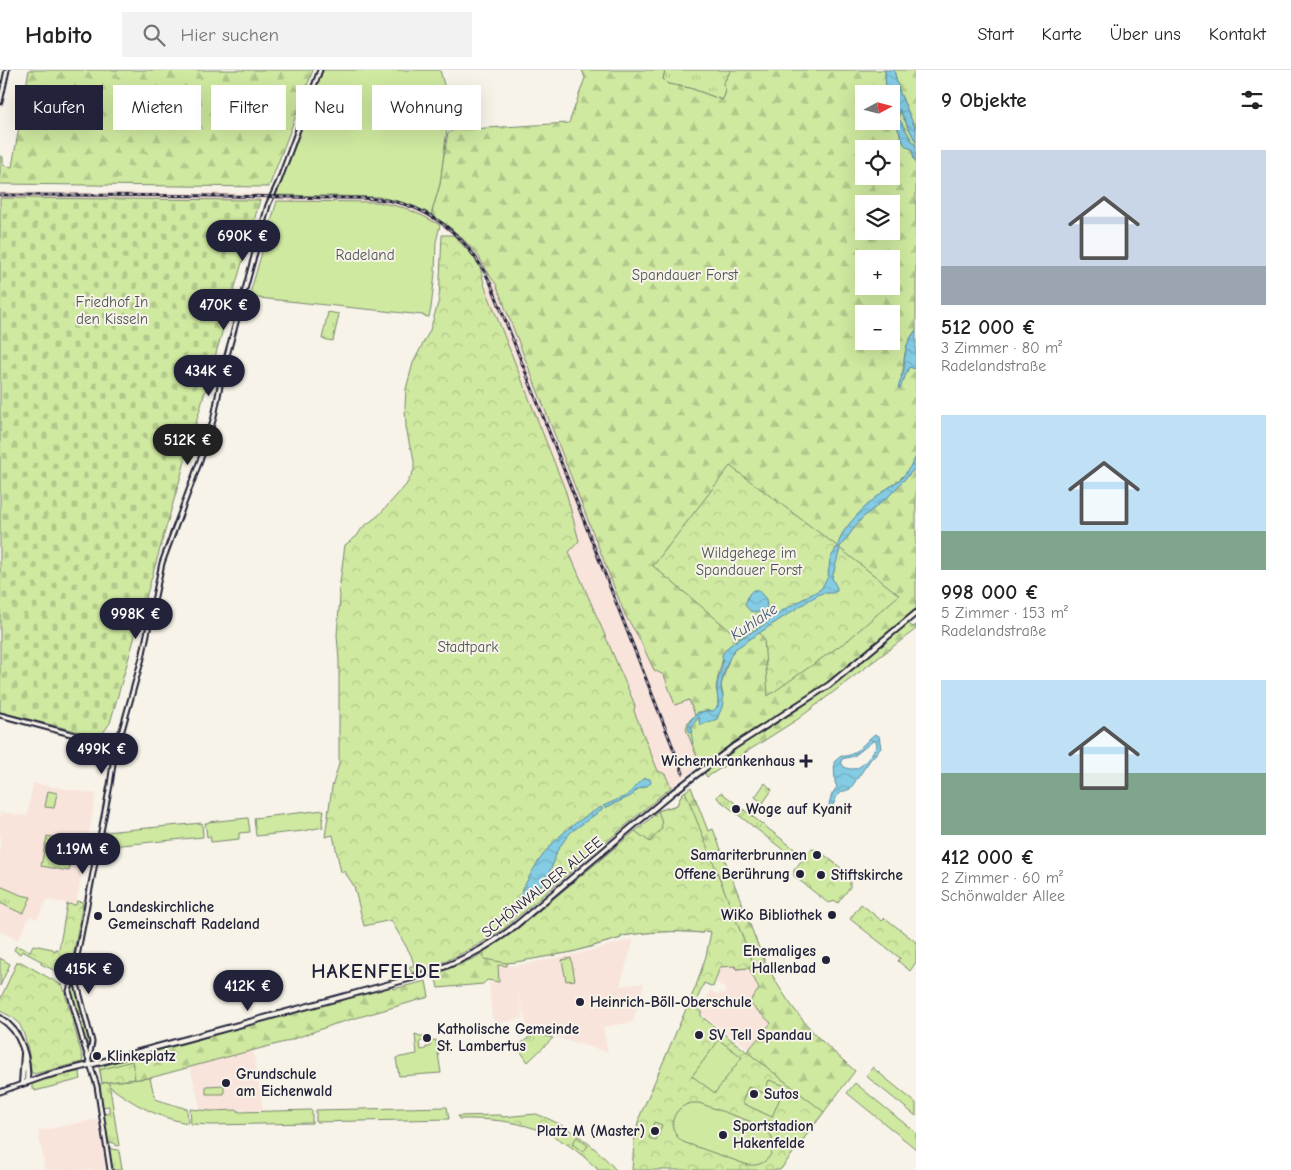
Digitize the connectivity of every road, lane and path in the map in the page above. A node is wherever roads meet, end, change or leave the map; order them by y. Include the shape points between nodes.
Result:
1 (7, 70) edge
2 (320, 70) edge
3 (0, 102) edge
4 (916, 613) edge
5 (0, 715) edge
6 (112, 745) junction
7 (73, 977) junction
8 (0, 1018) edge
9 (89, 1058) junction
10 (91, 1065) junction
11 (25, 1083) junction
12 (0, 1092) edge
13 (110, 1170) edge

1 - 3 street
2 - 6 street via 269,202 224,366 214,417 162,563 142,658 122,730
4 - 10 main road, SCHÖNWALDER ALLEE via 829,685 733,747 676,790 502,937 487,946 430,972
5 - 6 street
6 - 7 street via 113,764
7 - 9 street via 92,1042
7 - 9 street via 69,991
8 - 11 main road via 16,1033 27,1070
9 - 10 street
10 - 11 main road, SCHÖNWALDER ALLEE
10 - 13 street
11 - 12 street

